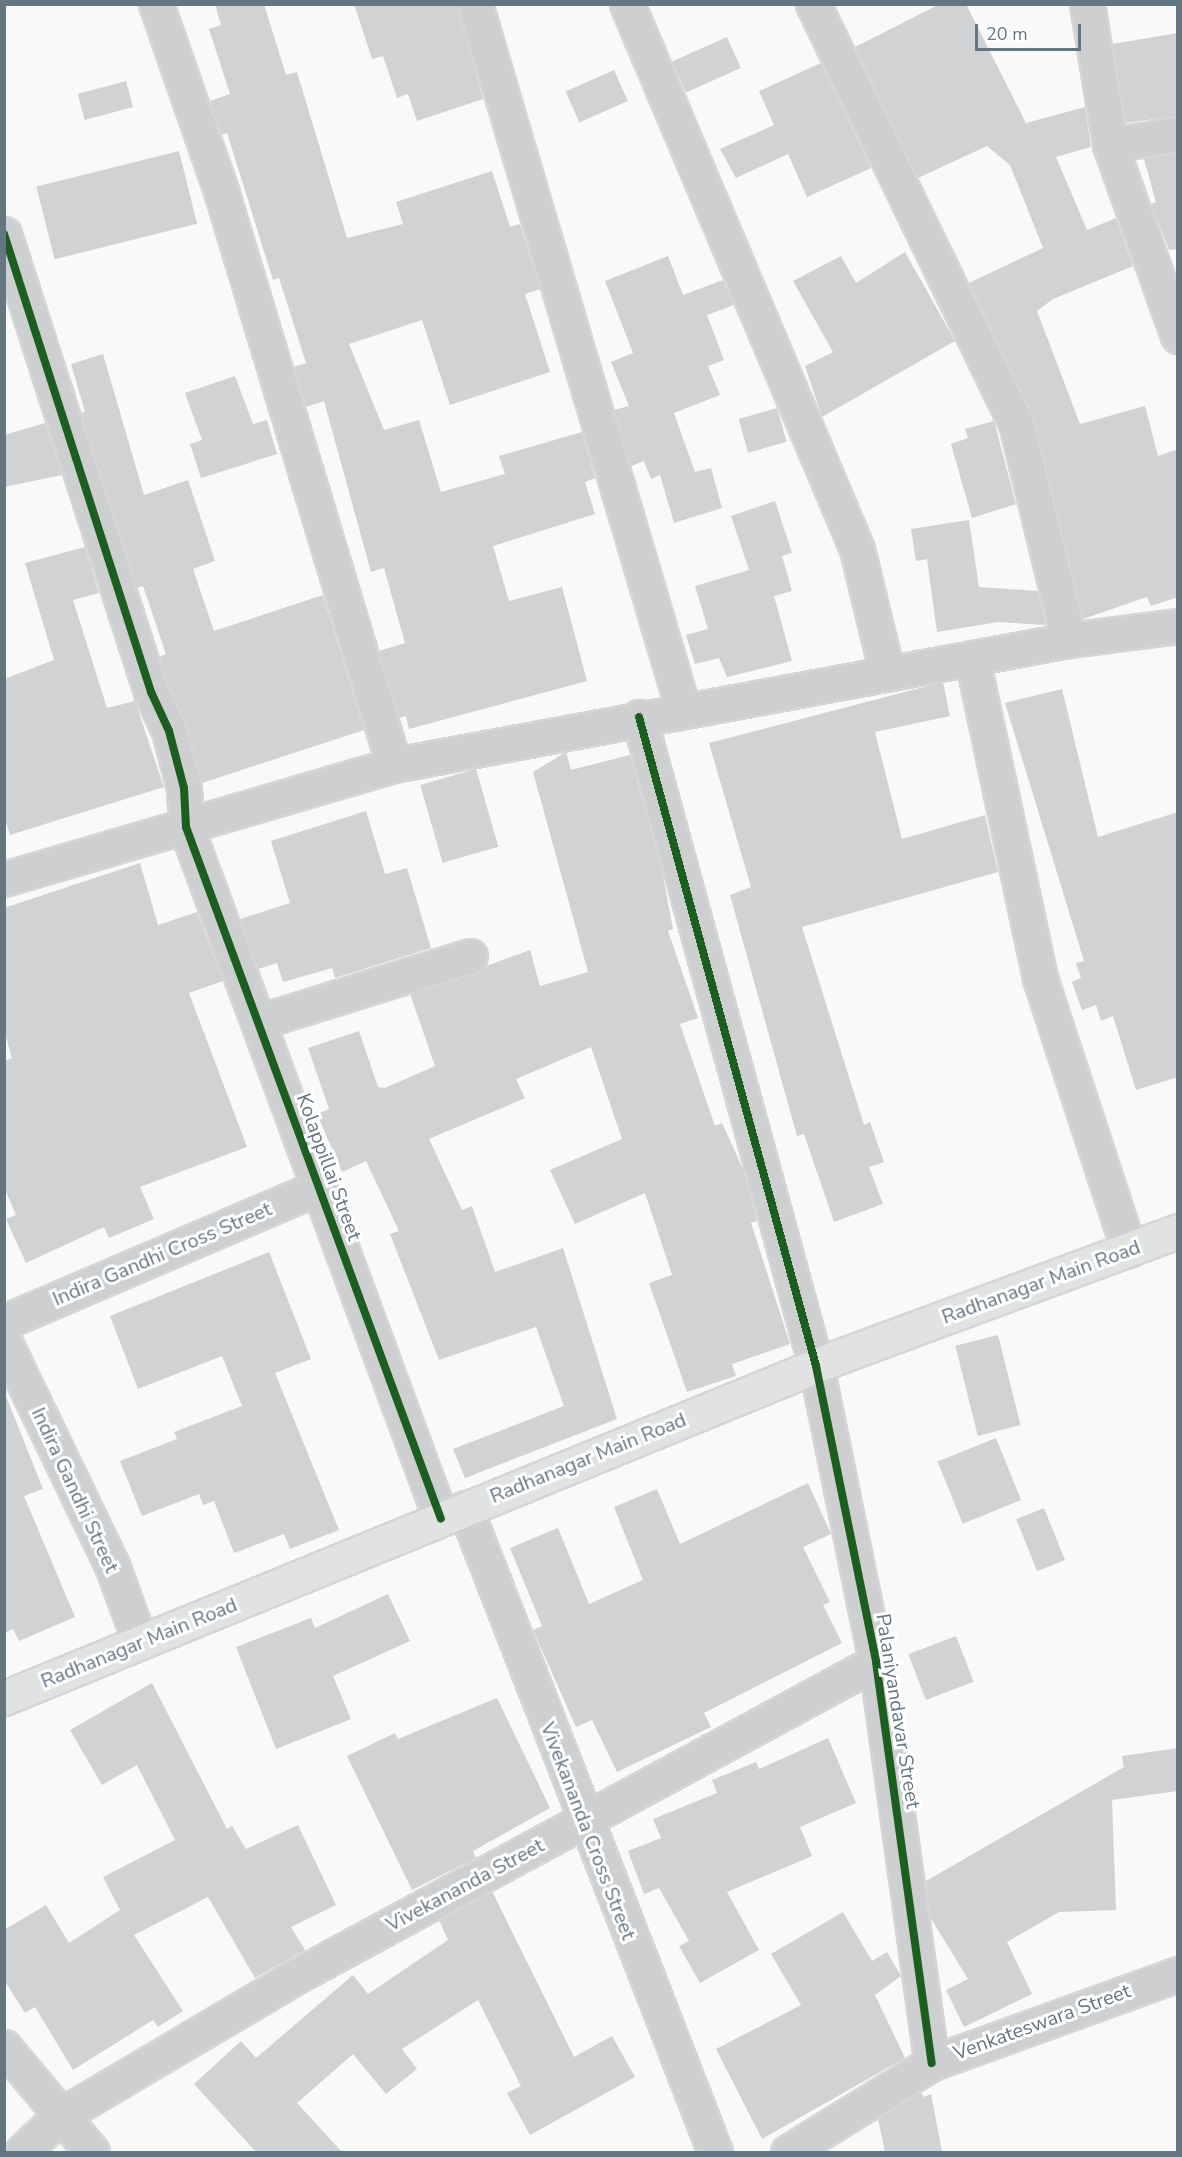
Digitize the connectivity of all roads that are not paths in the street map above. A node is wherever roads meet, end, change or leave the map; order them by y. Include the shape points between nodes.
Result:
1 (156, 4) edge
2 (475, 4) edge
3 (627, 4) edge
4 (813, 4) edge
5 (1087, 4) edge
6 (1178, 134) edge
7 (1110, 145) junction
8 (4, 234) edge
9 (1178, 336) edge
10 (1178, 626) edge
11 (1069, 640) junction
12 (972, 658) junction
13 (887, 673) junction
14 (683, 709) junction
15 (639, 717) junction
16 (394, 765) junction
17 (186, 827) junction
18 (4, 879) edge
19 (470, 956) dead end
20 (258, 1022) junction
21 (319, 1187) junction
22 (1178, 1231) edge
23 (1129, 1250) junction
24 (4, 1322) edge
25 (4, 1341) edge
26 (816, 1366) junction
27 (453, 1513) junction
28 (140, 1642) junction
29 (876, 1662) junction
30 (4, 1698) edge
31 (583, 1821) junction
32 (1178, 1974) edge
33 (4, 2047) edge
34 (932, 2063) junction
35 (60, 2116) junction
36 (22, 2152) edge
37 (92, 2152) edge
38 (715, 2152) edge
39 (788, 2152) edge

1 - 16 street via 222,194
2 - 14 street
3 - 13 street via 857,549
4 - 11 street via 1016,423
5 - 7 street
6 - 7 street
7 - 9 street
8 - 17 street, Kolappillai Street via 147,681 170,731 184,788
10 - 11 street
11 - 12 street
12 - 13 street
12 - 23 street via 1040,978
13 - 14 street
14 - 15 street
15 - 16 street
15 - 26 street, Palaniyandavar Street
16 - 17 street
17 - 18 street
17 - 20 street, Kolappillai Street
19 - 20 street
20 - 21 street, Kolappillai Street
21 - 24 street, Indira Gandhi Cross Street
21 - 27 street, Kolappillai Street
22 - 23 street, Radhanagar Main Road
23 - 26 street, Radhanagar Main Road
25 - 28 street, Indira Gandhi Street via 112,1565
26 - 27 street, Radhanagar Main Road
26 - 29 street, Palaniyandavar Street
27 - 28 street, Radhanagar Main Road
27 - 31 street, Vivekananda Cross Street
28 - 30 street, Radhanagar Main Road
29 - 31 street, Vivekananda Street
29 - 34 street, Palaniyandavar Street
31 - 35 street, Vivekananda Street via 293,1978
31 - 38 street, Vivekananda Cross Street
32 - 34 street, Venkateswara Street
33 - 35 street
34 - 39 street, Venkateswara Street
35 - 36 street, Vivekananda Street
35 - 37 street

